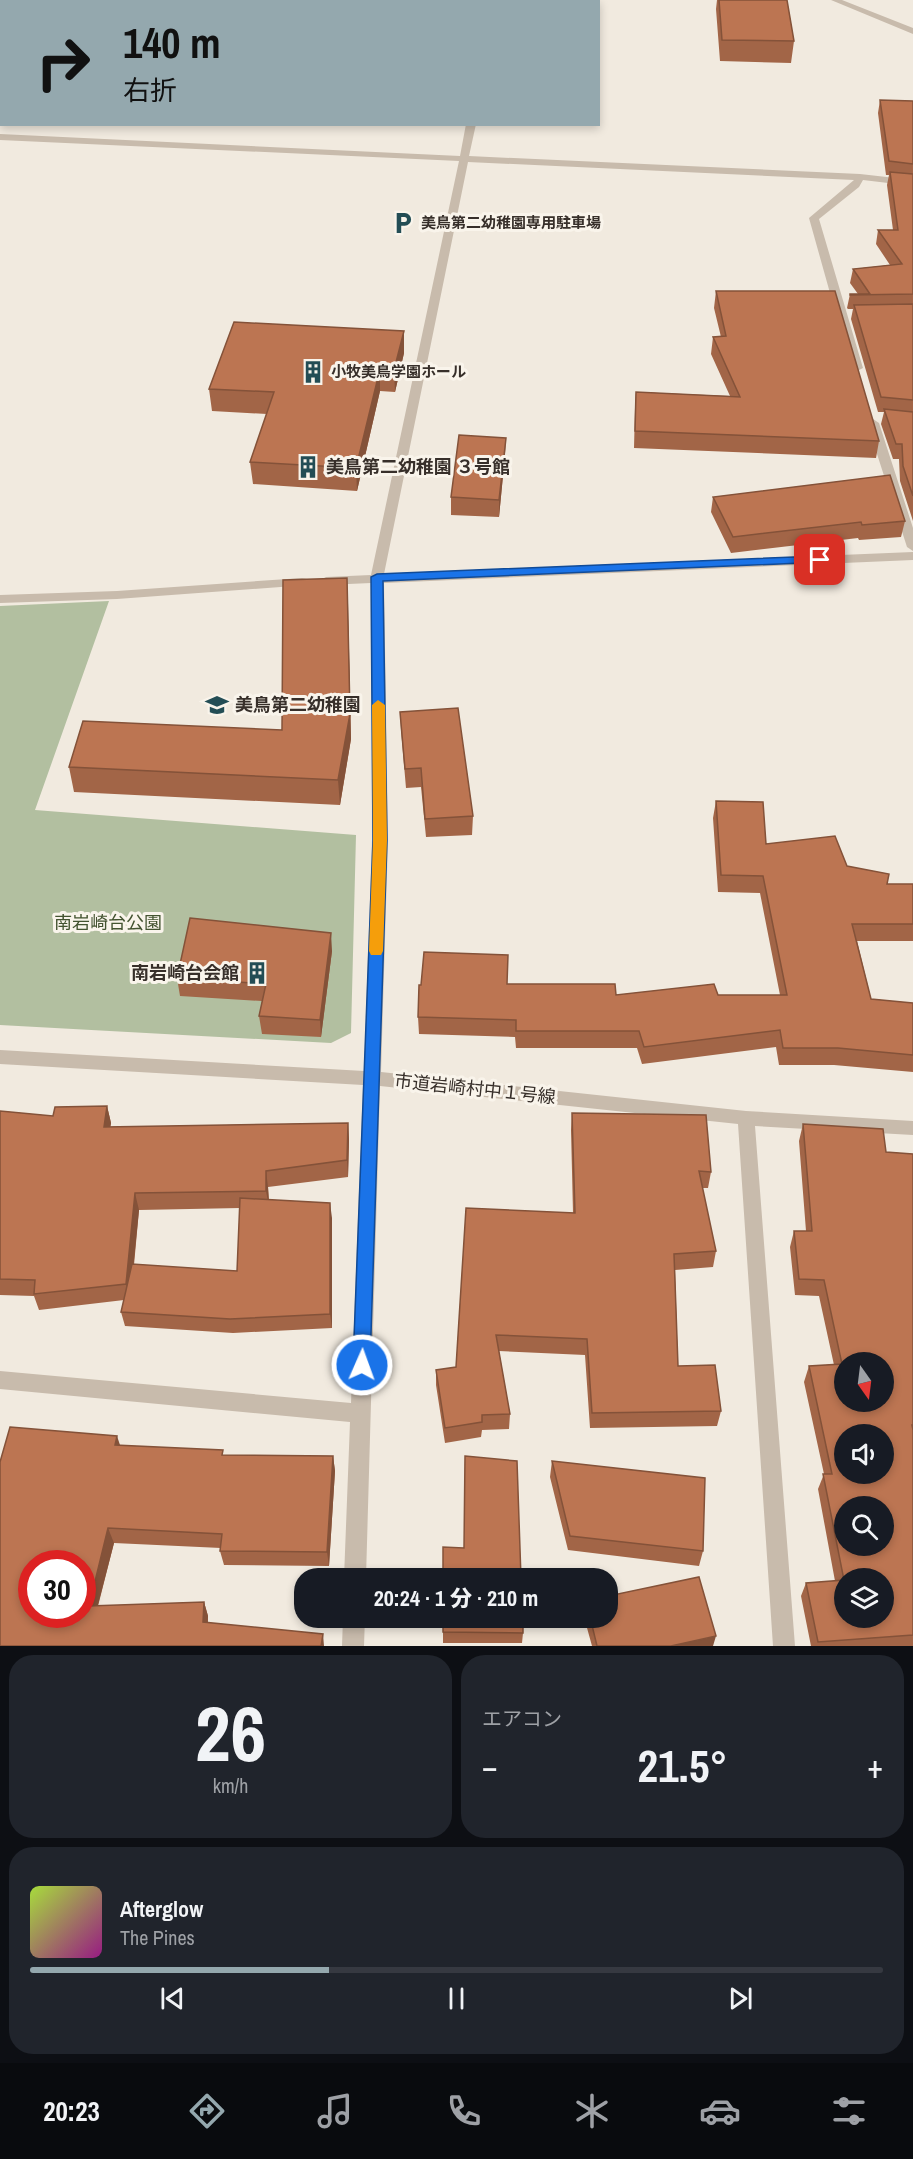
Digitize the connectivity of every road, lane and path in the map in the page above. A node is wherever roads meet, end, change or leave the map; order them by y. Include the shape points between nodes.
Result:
1 (835, 0) edge
2 (913, 31) edge
3 (471, 126) edge
4 (0, 137) edge
5 (464, 159) junction
6 (860, 177) junction
7 (913, 183) edge
8 (861, 383) edge
9 (874, 414) edge
10 (913, 547) edge
11 (913, 556) edge
12 (377, 577) junction
13 (0, 599) edge
14 (0, 1057) edge
15 (372, 1078) junction
16 (746, 1118) junction
17 (913, 1128) edge
18 (0, 1380) edge
19 (360, 1413) junction
20 (355, 1568) edge
21 (354, 1628) edge
22 (353, 1646) edge
23 (784, 1646) edge

1 - 2 street
3 - 5 street
4 - 5 street
5 - 6 street
5 - 12 street
6 - 7 street
6 - 8 street via 856,185 814,218 848,314
9 - 10 street
11 - 12 street
12 - 13 street
12 - 15 street via 380,840
14 - 15 street, 市道岩崎村中１号線
15 - 16 street, 市道岩崎村中１号線
15 - 19 street
16 - 17 street, 市道岩崎村中１号線
16 - 23 street
18 - 19 street
19 - 20 street
21 - 22 street

